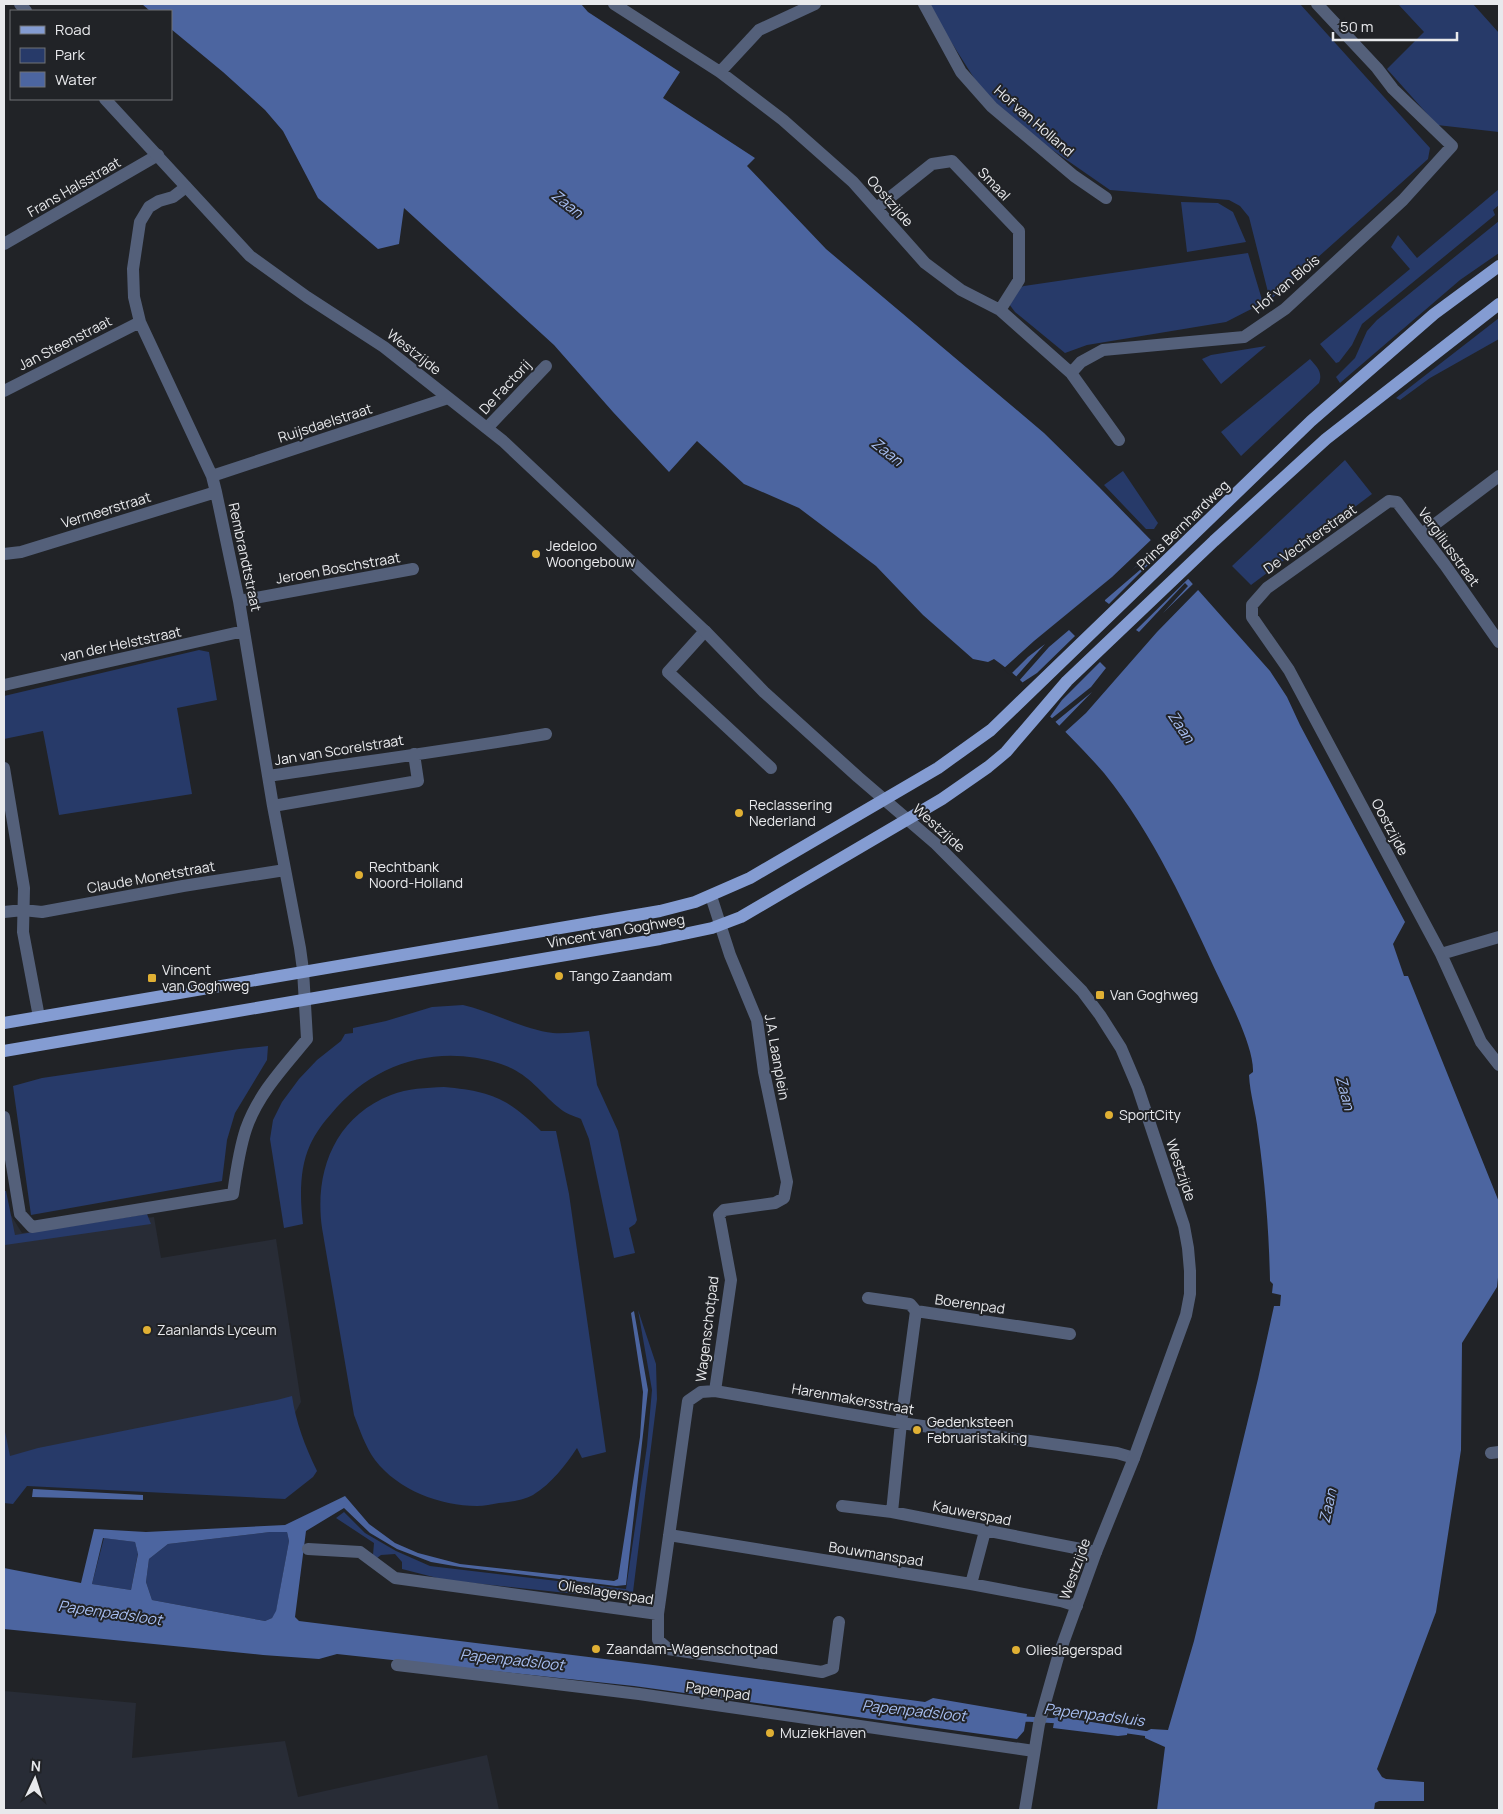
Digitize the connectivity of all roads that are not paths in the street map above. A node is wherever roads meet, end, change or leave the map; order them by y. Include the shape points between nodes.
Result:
1 (614, 4) edge
2 (815, 4) edge
3 (924, 4) edge
4 (1317, 4) edge
5 (720, 72) junction
6 (106, 100) edge
7 (158, 155) junction
8 (186, 187) junction
9 (1106, 198) dead end
10 (878, 207) junction
11 (4, 244) edge
12 (1499, 266) edge
13 (1499, 304) edge
14 (1000, 310) junction
15 (140, 322) junction
16 (546, 366) dead end
17 (1071, 373) junction
18 (4, 391) edge
19 (448, 398) junction
20 (487, 428) junction
21 (1119, 440) dead end
22 (212, 476) junction
23 (1499, 476) edge
24 (216, 492) junction
25 (1388, 501) joint
26 (1422, 534) junction
27 (4, 554) edge
28 (413, 569) dead end
29 (239, 601) junction
30 (1252, 604) joint
31 (244, 631) junction
32 (705, 631) junction
33 (1499, 642) edge
34 (4, 685) edge
35 (546, 734) dead end
36 (414, 754) junction
37 (4, 768) edge
38 (771, 768) dead end
39 (268, 776) junction
40 (884, 800) junction
41 (273, 806) junction
42 (906, 820) junction
43 (285, 870) junction
44 (711, 896) junction
45 (24, 910) junction
46 (4, 912) edge
47 (720, 925) junction
48 (1499, 937) edge
49 (1441, 954) junction
50 (303, 970) junction
51 (305, 1000) junction
52 (39, 1017) junction
53 (4, 1022) edge
54 (4, 1051) edge
55 (1499, 1065) edge
56 (4, 1117) edge
57 (9, 1183) edge
58 (784, 1198) joint
59 (868, 1298) dead end
60 (916, 1311) junction
61 (1070, 1334) dead end
62 (715, 1391) junction
63 (901, 1423) junction
64 (1134, 1458) junction
65 (842, 1506) dead end
66 (892, 1512) junction
67 (985, 1531) junction
68 (669, 1535) junction
69 (308, 1549) dead end
70 (1096, 1552) junction
71 (971, 1584) junction
72 (1077, 1606) junction
73 (658, 1614) junction
74 (838, 1622) dead end
75 (397, 1665) dead end
76 (1034, 1751) junction
77 (1025, 1810) edge

1 - 5 street, Oostzijde
2 - 5 street via 759,30
3 - 9 street, Hof van Holland via 961,72 992,107 1074,176
4 - 17 street, Hof van Blois via 1377,68 1392,89 1452,146 1403,200 1285,309 1244,337 1103,350 1081,362
5 - 10 street, Oostzijde via 783,120
6 - 7 street, Westzijde
7 - 8 street, Westzijde
7 - 11 street, Frans Halsstraat
8 - 15 street, Rembrandtstraat via 173,197 149,206 140,222 133,269 134,297
8 - 19 street, Westzijde via 250,256 384,347
10 - 14 street, Oostzijde via 925,263 961,290
10 - 14 street, Smaal via 932,164 952,161 1019,231 1019,280
12 - 40 main road, Prins Bernhardweg via 1434,314 1311,421 1006,716 976,742
13 - 42 main road via 1326,439 1214,540 1067,681 1006,752 959,788
14 - 17 street, Oostzijde
15 - 18 street, Jan Steenstraat
15 - 22 street, Rembrandtstraat
16 - 20 street, De Factorij
17 - 21 street, Oostzijde
19 - 20 street, Westzijde
19 - 22 street, Ruijsdaelstraat
20 - 32 street, Westzijde
22 - 24 street, Rembrandtstraat
23 - 26 street
24 - 27 street, Vermeerstraat via 21,552
24 - 29 street, Rembrandtstraat
25 - 26 street, Vergiliusstraat via 1397,502
25 - 30 street, De Vechterstraat via 1267,588
26 - 33 street, Vergiliusstraat
28 - 29 street, Jeroen Boschstraat
29 - 31 street, Rembrandtstraat
30 - 49 street, Oostzijde via 1252,617 1289,670
31 - 34 street, van der Helststraat
31 - 39 street, Rembrandtstraat
32 - 38 street via 668,672
32 - 40 street, Westzijde via 764,692
35 - 36 street, Jan van Scorelstraat
36 - 39 street, Jan van Scorelstraat
36 - 41 street, Jan van Scorelstraat via 418,781
37 - 45 street via 24,888
39 - 41 street, Rembrandtstraat
40 - 42 street, Westzijde
40 - 44 main road, Vincent van Goghweg via 750,878
41 - 43 street, Rembrandtstraat
42 - 47 main road, Vincent van Goghweg via 752,911
42 - 64 street, Westzijde via 936,844 1082,992 1121,1048 1138,1088 1184,1226 1190,1294 1175,1348
43 - 45 street, Claude Monetstraat via 42,912
43 - 50 street, Rembrandtstraat
44 - 47 street, J.A. Laanplein
44 - 50 main road, Vincent van Goghweg via 660,911
45 - 46 street, Claude Monetstraat
45 - 52 street via 23,932
47 - 51 main road, Vincent van Goghweg via 660,939
47 - 58 street, J.A. Laanplein via 757,1020 764,1072 787,1182
48 - 49 street
49 - 55 street, Oostzijde via 1481,1042
50 - 51 street
50 - 52 main road, Vincent van Goghweg
51 - 54 main road, Vincent van Goghweg
51 - 57 street via 307,1039 269,1085 256,1108 246,1129 233,1194 32,1227 20,1214
52 - 53 main road, Vincent van Goghweg
56 - 57 street
58 - 62 street, Wagenschotpad via 775,1203 724,1210 719,1216 731,1280
59 - 60 street, Boerenpad via 910,1304
60 - 61 street, Boerenpad
60 - 63 street
62 - 63 street, Harenmakersstraat
62 - 68 street, Wagenschotpad via 701,1392 688,1401
63 - 64 street, Harenmakersstraat
63 - 66 street
64 - 70 street, Westzijde
65 - 66 street, Kauwerspad
66 - 67 street, Kauwerspad
67 - 70 street, Kauwerspad
67 - 71 street
68 - 71 street, Bouwmanspad
68 - 73 street, Wagenschotpad
69 - 73 street, Olieslagerspad via 360,1552 396,1578
70 - 72 street, Westzijde
71 - 72 street, Bouwmanspad
72 - 76 street, Westzijde via 1058,1656
73 - 74 street, Olieslagerspad via 658,1640 668,1649 822,1672 832,1668
75 - 76 street, Papenpad via 639,1694
76 - 77 street, Westzijde

